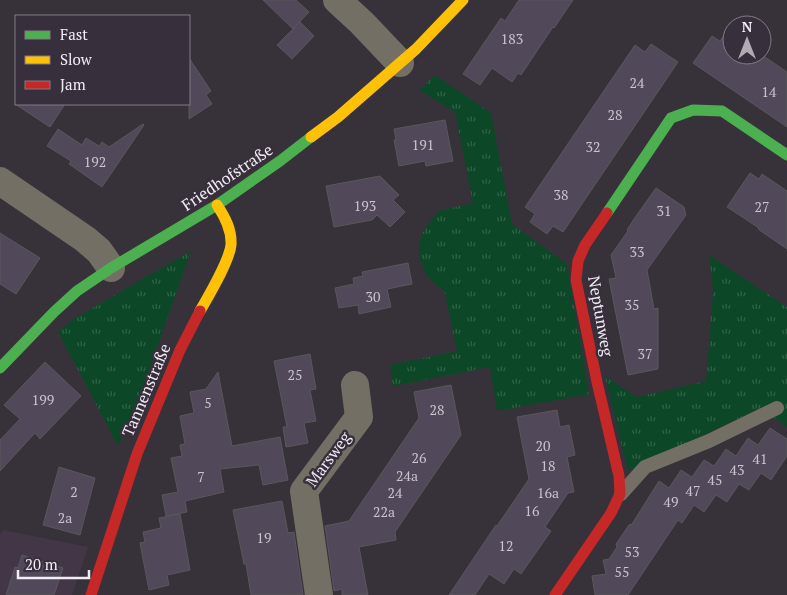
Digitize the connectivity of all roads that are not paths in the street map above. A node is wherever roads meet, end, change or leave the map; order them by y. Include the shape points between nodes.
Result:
1 (337, 0) edge
2 (463, 0) edge
3 (400, 63) junction
4 (787, 155) edge
5 (0, 181) edge
6 (217, 205) junction
7 (110, 268) junction
8 (0, 368) edge
9 (355, 385) dead end
10 (777, 408) dead end
11 (620, 494) junction
12 (91, 595) edge
13 (320, 595) edge
14 (555, 595) edge

1 - 3 street
2 - 3 street, Friedhofstraße
3 - 6 street, Friedhofstraße via 338,117
4 - 11 street, Neptunweg via 722,111 693,110 671,118 585,245 578,261 576,280 619,476
5 - 7 street via 99,250
6 - 7 street, Friedhofstraße
6 - 12 street, Tannenstraße via 229,226 231,244 227,259 180,350 137,454
7 - 8 street, Friedhofstraße via 77,291
9 - 13 street, Marsweg via 359,416 304,491
10 - 11 lane via 645,467
11 - 14 street via 611,513

